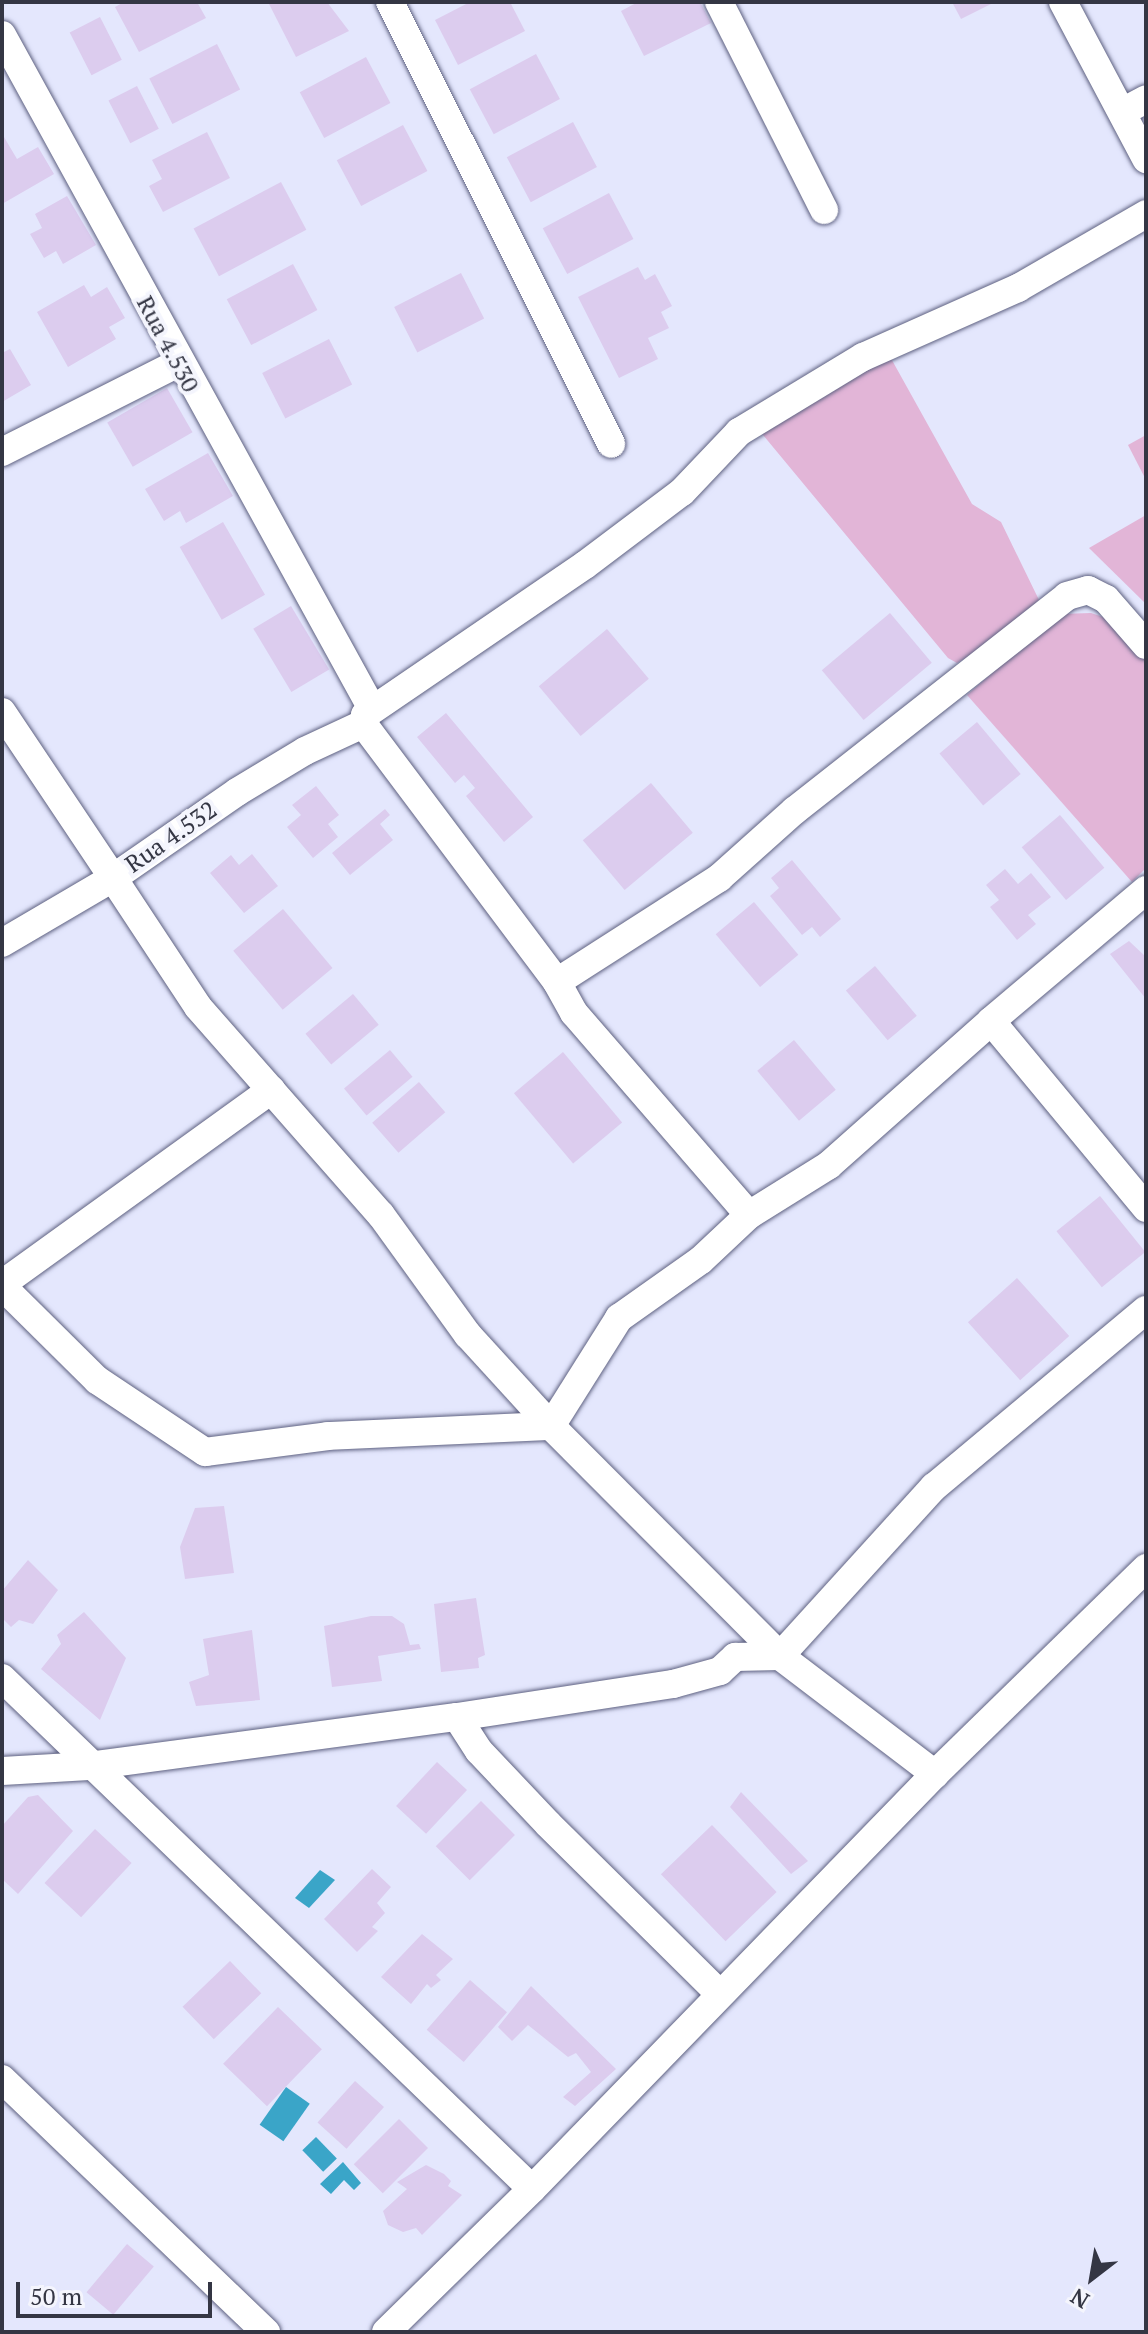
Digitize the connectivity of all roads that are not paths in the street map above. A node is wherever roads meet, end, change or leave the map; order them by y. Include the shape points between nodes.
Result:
1 (390, 2) edge
2 (719, 2) edge
3 (1063, 2) edge
4 (2, 35) edge
5 (1134, 106) edge
6 (1146, 159) edge
7 (824, 210) dead end
8 (1146, 214) edge
9 (178, 363) junction
10 (611, 444) dead end
11 (2, 452) edge
12 (1146, 645) edge
13 (2, 712) edge
14 (367, 715) junction
15 (113, 878) junction
16 (1146, 890) edge
17 (2, 943) edge
18 (557, 982) junction
19 (991, 1021) junction
20 (271, 1090) junction
21 (1146, 1208) edge
22 (749, 1215) junction
23 (2, 1285) edge
24 (1146, 1310) edge
25 (551, 1426) junction
26 (1146, 1568) edge
27 (780, 1656) junction
28 (2, 1678) edge
29 (457, 1717) junction
30 (89, 1766) junction
31 (2, 1771) edge
32 (935, 1774) junction
33 (719, 1993) junction
34 (2, 2079) edge
35 (532, 2189) junction
36 (266, 2332) edge
37 (386, 2332) edge

1 - 10 street
2 - 7 street
3 - 5 street
4 - 9 street, Rua 4.530
5 - 6 street
8 - 14 street, Rua 4.532 via 1018,288 863,357 739,432 682,492
9 - 11 street
9 - 14 street, Rua 4.530
12 - 18 street via 1106,599 1088,590 1067,596 794,811 719,878
13 - 15 street, Rua 4.532
14 - 15 street, Rua 4.532 via 237,792
14 - 18 street, Rua 4.530
15 - 17 street
15 - 20 street via 188,994
16 - 19 street
18 - 22 street, Rua 4.530 via 574,1013 646,1102
19 - 21 street
19 - 22 street via 829,1165
20 - 23 street
20 - 25 street via 381,1215 468,1335
22 - 25 street via 701,1260 619,1318
23 - 25 street via 97,1380 205,1452 328,1436
24 - 27 street via 934,1487
25 - 27 street
26 - 32 street
27 - 29 street via 735,1657 702,1678
27 - 32 street
28 - 30 street
29 - 30 street
29 - 33 street via 479,1751 548,1824
30 - 31 street
30 - 35 street
32 - 33 street
33 - 35 street
34 - 36 street
35 - 37 street

